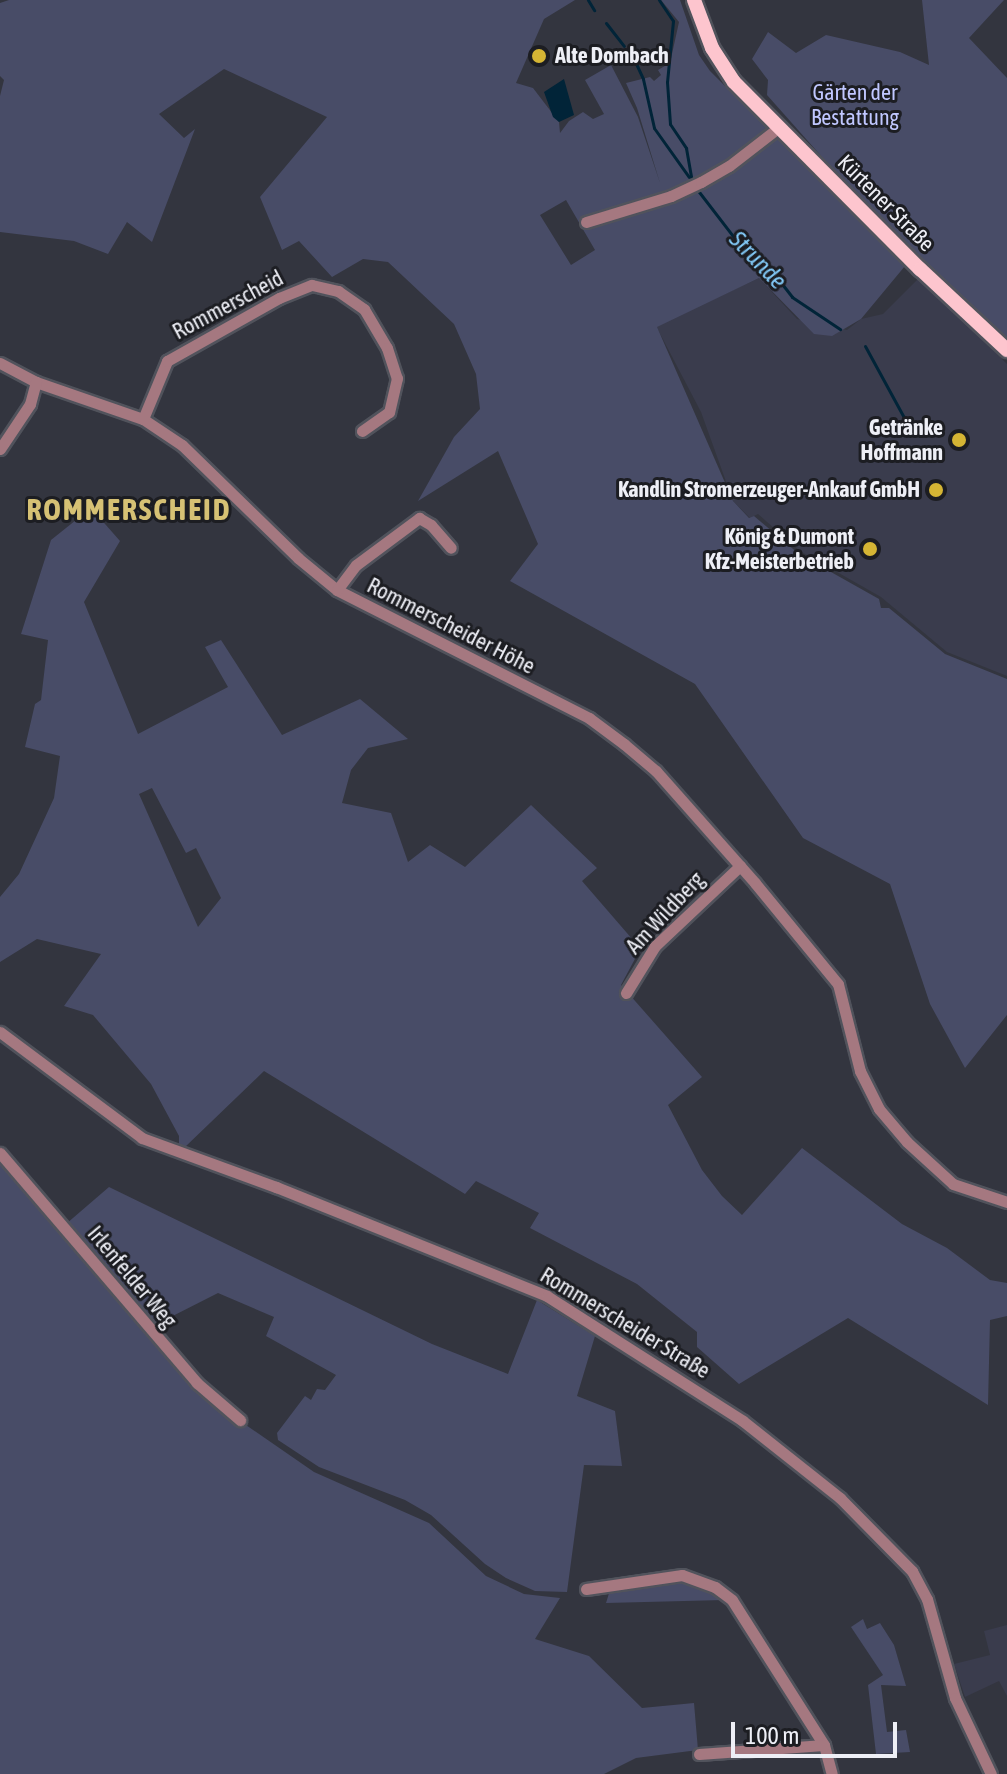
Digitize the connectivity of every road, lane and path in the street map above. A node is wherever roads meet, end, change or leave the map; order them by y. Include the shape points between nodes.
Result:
1 (694, 0) edge
2 (778, 128) junction
3 (586, 222) dead end
4 (1007, 350) edge
5 (0, 363) edge
6 (36, 382) junction
7 (143, 419) junction
8 (362, 431) dead end
9 (0, 449) edge
10 (451, 548) dead end
11 (337, 590) junction
12 (740, 866) junction
13 (626, 993) dead end
14 (0, 1032) edge
15 (0, 1153) edge
16 (1007, 1202) edge
17 (240, 1420) dead end
18 (586, 1589) dead end
19 (824, 1745) junction
20 (699, 1754) dead end
21 (832, 1774) edge
22 (991, 1774) edge

1 - 2 main road, Kürtener Straße via 712,48 734,82
2 - 3 street via 701,182
2 - 4 main road, Kürtener Straße
5 - 6 street, Rommerscheider Höhe
6 - 7 street, Rommerscheider Höhe
6 - 9 street via 30,404
7 - 8 street, Rommerscheid via 167,361 312,285 338,291 364,309 387,348 397,378 389,412
7 - 11 street, Rommerscheider Höhe via 182,445
10 - 11 street via 419,518 356,565
11 - 12 street, Rommerscheider Höhe via 589,718 656,771
12 - 13 street, Am Wildberg via 655,946
12 - 16 street, Rommerscheider Höhe via 838,984 860,1071 879,1109 953,1184
14 - 22 street, Rommerscheider Straße via 142,1138 547,1296 743,1421 840,1498 912,1571 927,1599 955,1698
15 - 17 street, Irlenfelder Weg via 188,1374
18 - 19 street via 682,1575 715,1587 746,1619
19 - 20 street
19 - 21 street

